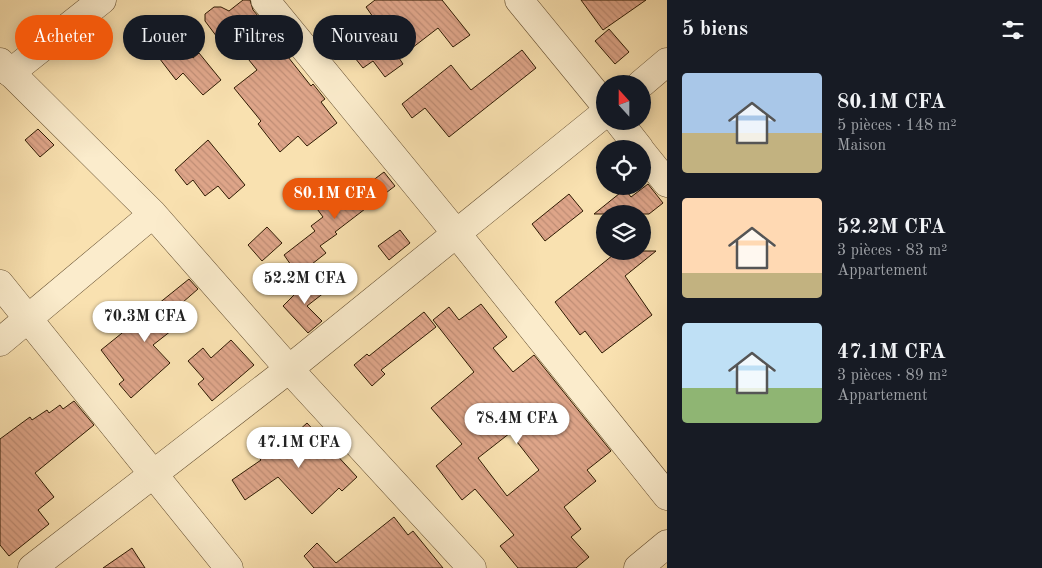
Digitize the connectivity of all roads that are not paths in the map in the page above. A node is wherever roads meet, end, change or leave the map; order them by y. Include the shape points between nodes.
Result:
1 (102, 0) edge
2 (265, 0) edge
3 (520, 0) edge
4 (667, 62) edge
5 (5, 67) edge
6 (651, 76) edge
7 (596, 94) edge
8 (596, 120) edge
9 (625, 130) edge
10 (633, 140) edge
11 (651, 163) edge
12 (667, 183) edge
13 (153, 214) junction
14 (456, 233) junction
15 (0, 284) edge
16 (28, 319) junction
17 (0, 342) edge
18 (289, 368) junction
19 (153, 474) junction
20 (667, 496) edge
21 (667, 544) edge
22 (32, 568) edge
23 (229, 568) edge
24 (472, 568) edge
25 (638, 568) edge

1 - 5 street
2 - 14 street
3 - 7 street
4 - 6 street
5 - 13 street
8 - 14 street
9 - 10 street
11 - 12 street
13 - 16 street
13 - 18 street
14 - 18 street
14 - 20 street
15 - 16 street
16 - 17 street
16 - 19 street
18 - 19 street
18 - 24 street
19 - 22 street
19 - 23 street
21 - 25 street

